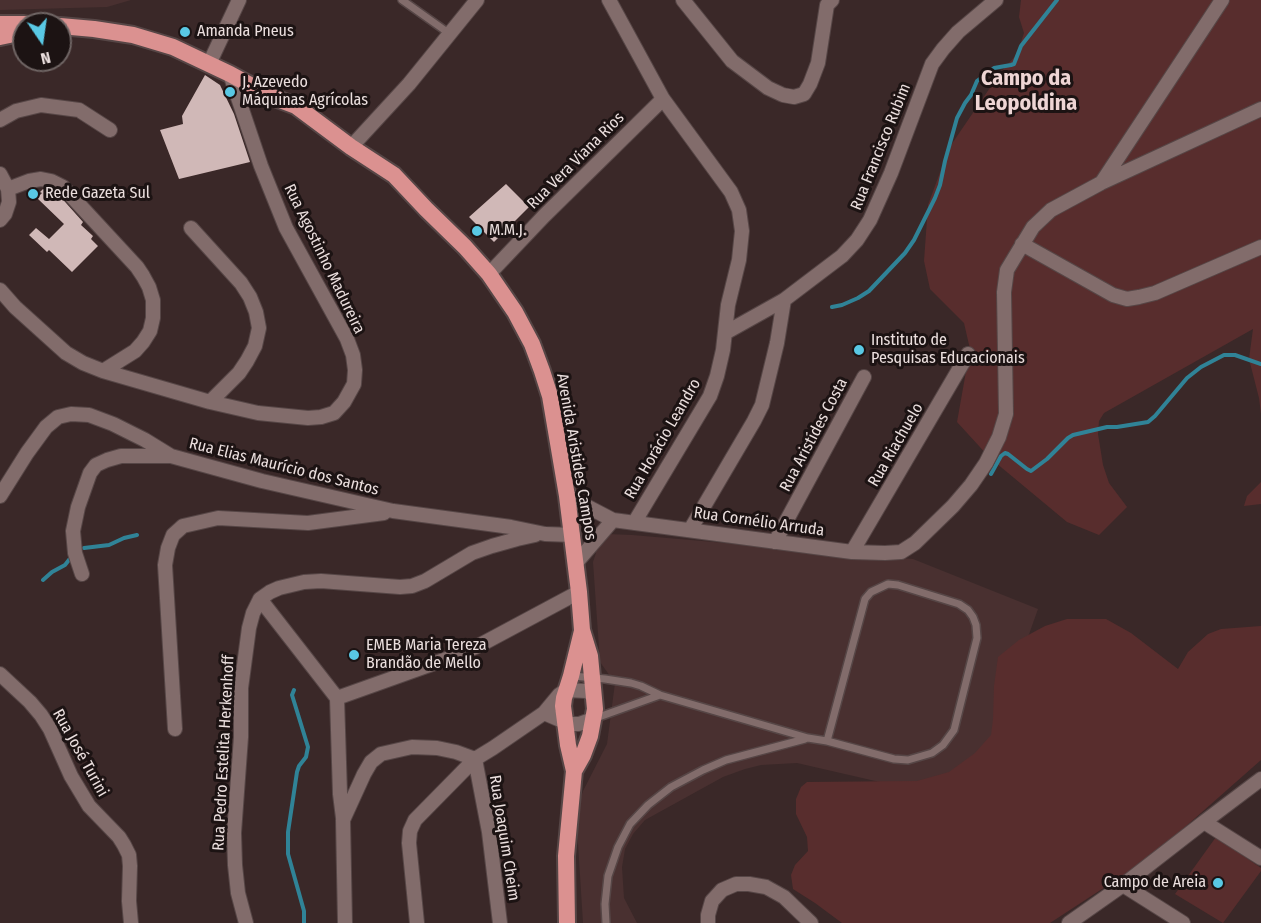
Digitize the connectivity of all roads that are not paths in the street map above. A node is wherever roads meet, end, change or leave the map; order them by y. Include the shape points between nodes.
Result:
1 (239, 0) edge
2 (402, 0) edge
3 (477, 0) edge
4 (609, 0) edge
5 (683, 0) edge
6 (996, 0) edge
7 (1222, 0) edge
8 (826, 2) edge
9 (72, 28) edge
10 (450, 34) junction
11 (209, 64) junction
12 (230, 74) junction
13 (663, 99) junction
14 (1261, 109) edge
15 (0, 120) edge
16 (110, 130) dead end
17 (351, 147) junction
18 (0, 174) edge
19 (1101, 183) junction
20 (8, 189) junction
21 (0, 220) edge
22 (191, 228) dead end
23 (1022, 244) junction
24 (1261, 247) edge
25 (489, 274) junction
26 (0, 290) edge
27 (784, 300) junction
28 (725, 333) junction
29 (968, 354) dead end
30 (103, 371) junction
31 (864, 377) dead end
32 (210, 402) junction
33 (171, 456) junction
34 (0, 496) edge
35 (567, 496) junction
36 (393, 512) junction
37 (614, 520) junction
38 (634, 523) junction
39 (690, 530) junction
40 (545, 534) junction
41 (573, 535) junction
42 (775, 542) junction
43 (852, 552) junction
44 (576, 563) junction
45 (82, 574) dead end
46 (579, 592) junction
47 (260, 599) junction
48 (582, 630) junction
49 (0, 674) edge
50 (592, 678) junction
51 (569, 683) junction
52 (594, 695) junction
53 (660, 695) junction
54 (337, 698) junction
55 (544, 713) junction
56 (593, 719) junction
57 (565, 722) junction
58 (175, 729) dead end
59 (807, 738) junction
60 (827, 741) junction
61 (475, 759) junction
62 (574, 771) junction
63 (1261, 778) edge
64 (343, 820) junction
65 (1204, 822) junction
66 (1261, 858) edge
67 (1123, 885) junction
68 (131, 923) edge
69 (246, 923) edge
70 (345, 923) edge
71 (417, 923) edge
72 (500, 923) edge
73 (567, 923) edge
74 (606, 923) edge
75 (708, 923) edge
76 (811, 923) edge
77 (1069, 923) edge
78 (1183, 923) edge

1 - 11 street
2 - 10 lane
3 - 10 street
4 - 13 street, Rua Horácio Leandro
5 - 8 street via 732,61 768,88 794,98 804,94 818,63
6 - 27 street, Rua Francisco Rubim via 958,32 932,64 891,173 857,240
7 - 19 street
9 - 11 highway, Avenida Aristides Campos via 133,35 173,47
10 - 17 street
11 - 12 highway, Avenida Aristides Campos
12 - 17 highway, Avenida Aristides Campos via 296,106
12 - 32 street, Rua Agostinho Madureira via 286,228 347,339 355,370 354,384 344,402 334,413 321,417 258,413
13 - 25 street, Rua Vera Viana Rios
13 - 28 street, Rua Horácio Leandro via 731,192 739,210 739,260
14 - 19 street
15 - 16 street via 16,111 42,105 79,110
17 - 25 highway, Avenida Aristides Campos via 394,175
18 - 20 street
19 - 23 street via 1051,210
20 - 21 street via 9,202
20 - 30 street via 41,179 63,187 137,267 149,287 153,300 150,331 135,351
22 - 32 street via 241,283 250,297 259,328 247,361
23 - 24 street via 1127,299 1155,293
23 - 43 street, Rua Cornélio Arruda via 1007,270 1004,292 1006,414 986,463 953,506 915,543 901,552
25 - 35 highway, Avenida Aristides Campos via 515,312 542,371
26 - 30 street, Rua Agostinho Madureira via 66,353
27 - 28 street, Rua Francisco Rubim
27 - 39 street via 762,405
28 - 38 street, Rua Horácio Leandro via 710,396
29 - 43 street, Rua Riachuelo
30 - 32 street, Rua Agostinho Madureira
31 - 42 street, Rua Aristídes Costa
33 - 34 street, Rua Elias Maurício dos Santos via 89,415 58,417 46,427
33 - 36 street, Rua Elias Maurício dos Santos
33 - 45 street via 121,456 96,465 78,507 73,531
35 - 37 street, Rua Cornélio Arruda
35 - 41 highway, Avenida Aristides Campos
36 - 40 street, Rua Elias Maurício dos Santos
36 - 58 street via 308,523 218,518 183,526 173,535 165,565
37 - 38 street, Rua Cornélio Arruda
37 - 44 street
38 - 39 street, Rua Cornélio Arruda
39 - 42 street, Rua Cornélio Arruda
40 - 41 street, Rua Elias Maurício dos Santos
40 - 47 street via 472,553 412,586 304,582 279,588
41 - 44 highway, Avenida Aristides Campos
42 - 43 street, Rua Cornélio Arruda
44 - 46 highway, Avenida Aristides Campos
46 - 48 highway, Avenida Aristides Campos
46 - 54 street via 480,645
47 - 54 street
47 - 69 street, Rua Pedro Estelita Herkenhoff via 249,628 241,688 234,833 238,893
48 - 50 highway, Avenida Aristides Campos
48 - 51 highway, Avenida Aristides Campos
49 - 68 street, Rua José Turini via 41,715 89,806 124,845 130,866
50 - 51 lane
50 - 52 highway, Avenida Aristides Campos
50 - 53 lane via 631,683
51 - 52 street
51 - 55 street
51 - 57 highway, Avenida Aristides Campos via 563,706
52 - 56 highway, Avenida Aristides Campos
53 - 56 lane
53 - 59 lane
54 - 64 street
55 - 57 street
55 - 61 street
56 - 57 street via 579,724
56 - 62 highway, Avenida Aristides Campos via 586,747
57 - 62 highway, Avenida Aristides Campos
59 - 60 lane
59 - 74 lane via 726,760 671,787 648,805 630,824 618,847 608,876
60 - 60 lane via 908,760 932,753 943,745 954,730 977,638 976,625 968,610 898,585 888,584 871,592 865,599
61 - 64 street via 437,748 412,747 381,754 364,774
61 - 71 street via 415,820 410,831
61 - 72 street, Rua Joaquim Cheim
62 - 73 highway, Avenida Aristides Campos via 566,856
63 - 65 street
64 - 70 street
65 - 66 street
65 - 67 street
67 - 77 street
67 - 78 street
75 - 76 street via 712,901 722,890 749,884 766,887 784,897

